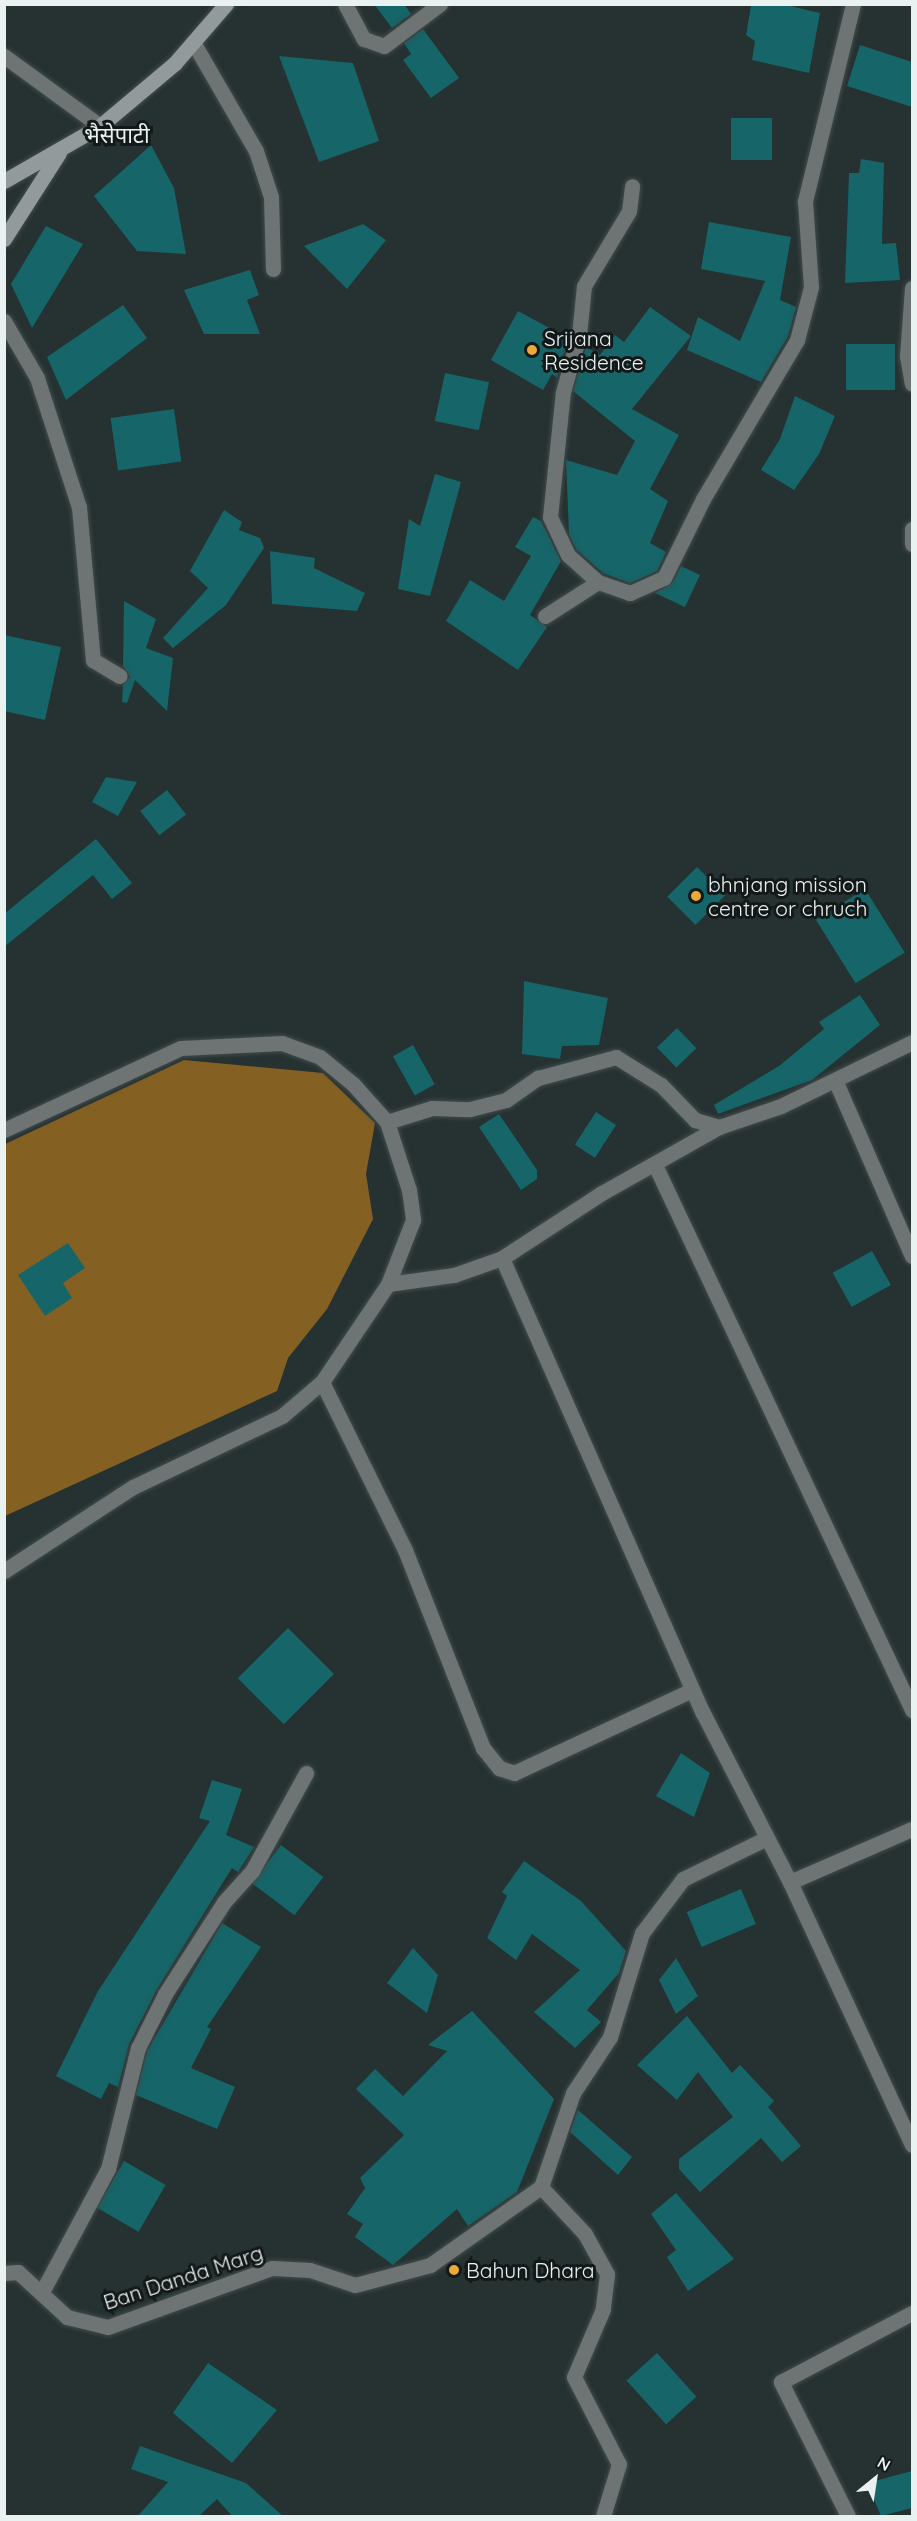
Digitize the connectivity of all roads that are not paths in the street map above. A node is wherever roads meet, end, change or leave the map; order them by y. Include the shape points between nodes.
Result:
1 (226, 4) edge
2 (345, 4) edge
3 (441, 4) edge
4 (853, 4) edge
5 (194, 42) junction
6 (4, 56) edge
7 (100, 126) junction
8 (59, 153) junction
9 (4, 181) edge
10 (632, 186) dead end
11 (4, 239) edge
12 (273, 269) dead end
13 (912, 291) edge
14 (4, 321) edge
15 (912, 384) edge
16 (912, 529) edge
17 (912, 544) edge
18 (598, 582) junction
19 (545, 616) dead end
20 (120, 676) dead end
21 (912, 1042) edge
22 (835, 1080) junction
23 (387, 1122) junction
24 (719, 1128) junction
25 (4, 1130) edge
26 (655, 1165) junction
27 (912, 1256) edge
28 (502, 1258) junction
29 (388, 1284) junction
30 (322, 1382) junction
31 (4, 1571) edge
32 (692, 1689) junction
33 (912, 1710) edge
34 (306, 1773) dead end
35 (912, 1829) edge
36 (765, 1839) junction
37 (790, 1882) junction
38 (912, 2145) edge
39 (541, 2187) junction
40 (4, 2273) edge
41 (43, 2290) junction
42 (912, 2313) edge
43 (603, 2517) edge
44 (848, 2517) edge

1 - 5 main road
2 - 3 street via 364,39 384,46
4 - 18 street via 805,201 811,287 797,340 703,499 664,578 630,593
5 - 7 main road
5 - 12 street via 256,151 271,197
6 - 7 street
7 - 8 main road
8 - 9 main road
8 - 11 main road
10 - 18 street via 629,211 584,286 579,335 563,392 550,517 568,555
13 - 15 street via 907,356
14 - 20 street via 37,378 79,507 93,660
16 - 17 street
18 - 19 street
21 - 22 street
22 - 24 street
22 - 27 street
23 - 24 street via 432,1108 470,1108 506,1100 538,1078 616,1057 662,1085 695,1120
23 - 25 street via 320,1057 282,1043 181,1048
23 - 29 street via 413,1220
24 - 26 street
26 - 28 street
26 - 33 street
28 - 29 street via 454,1275
28 - 32 street
29 - 30 street
30 - 31 street via 282,1416 133,1487
30 - 32 street via 405,1550 483,1748 499,1768 514,1773
32 - 36 street
34 - 41 street via 252,1871 224,1902 165,1994 138,2048 108,2169
35 - 37 street
36 - 37 street
36 - 39 street via 683,1879 642,1933 610,2037 573,2093
37 - 38 street
39 - 41 street, Ban Danda Marg via 430,2265 354,2285 310,2270 272,2268 108,2327 67,2317
39 - 43 street via 585,2234 607,2274 603,2309 574,2377 619,2464
40 - 41 street, Ban Danda Marg via 18,2272
42 - 44 street via 780,2382

